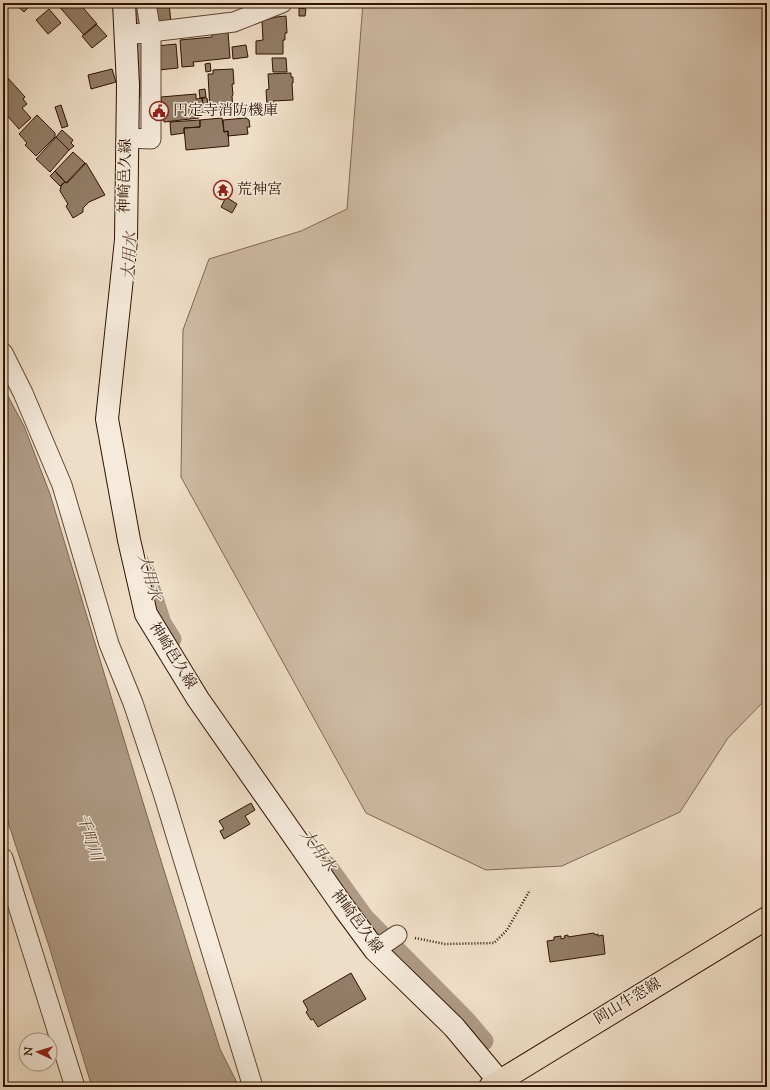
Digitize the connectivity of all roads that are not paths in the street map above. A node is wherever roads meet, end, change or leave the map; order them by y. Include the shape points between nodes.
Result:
1 (124, 3) edge
2 (146, 3) edge
3 (282, 3) edge
4 (139, 34) junction
5 (3, 353) edge
6 (3, 858) edge
7 (767, 918) edge
8 (397, 935) road end
9 (375, 950) junction
10 (497, 1085) edge
11 (75, 1087) edge
12 (253, 1087) edge

1 - 4 main road, 神崎邑久線
2 - 4 street
3 - 4 street via 234,22
4 - 9 main road, 神崎邑久線 via 128,85 135,139 107,420 129,540 146,614 198,699
5 - 12 street via 62,485 109,644 133,703 160,786
6 - 11 street
7 - 10 main road, 岡山牛窓線
8 - 9 street
9 - 10 main road, 神崎邑久線 via 454,1027

